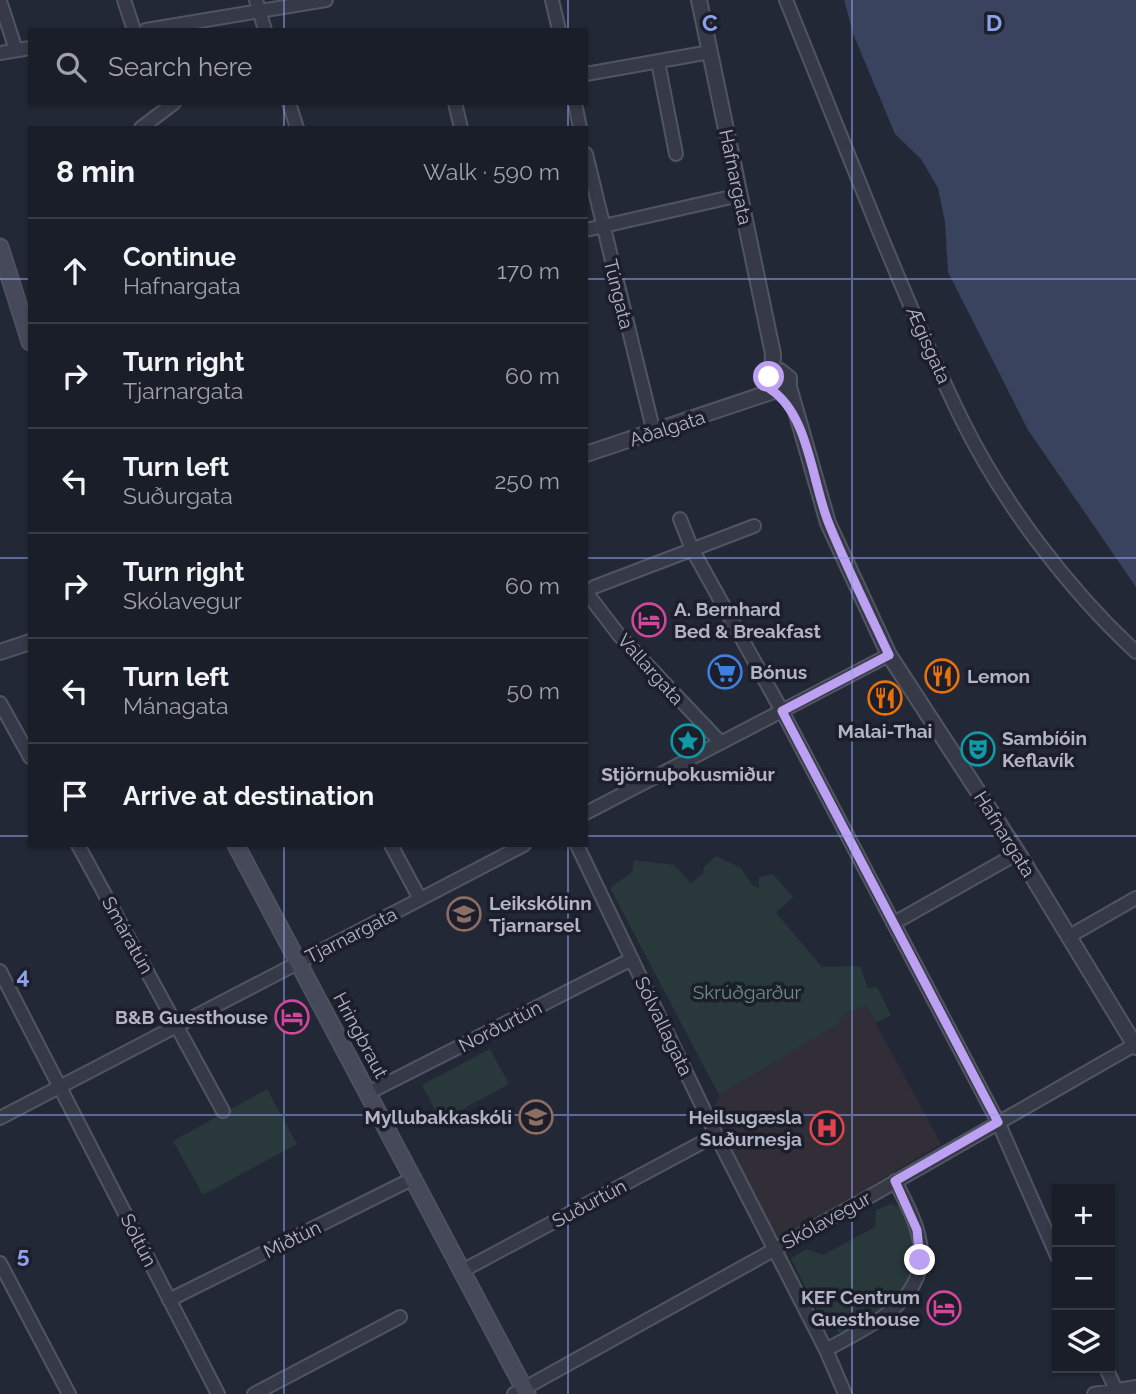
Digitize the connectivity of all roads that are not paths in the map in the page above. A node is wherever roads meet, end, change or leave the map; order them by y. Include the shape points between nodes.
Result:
1 (124, 0) edge
2 (326, 0) edge
3 (552, 0) edge
4 (699, 0) edge
5 (786, 0) edge
6 (0, 1) edge
7 (257, 6) edge
8 (133, 28) edge
9 (155, 28) edge
10 (264, 28) edge
11 (559, 28) edge
12 (28, 48) edge
13 (16, 50) junction
14 (710, 52) junction
15 (0, 53) edge
16 (658, 62) junction
17 (588, 74) edge
18 (171, 105) edge
19 (290, 105) edge
20 (456, 105) edge
21 (575, 105) edge
22 (144, 126) edge
23 (296, 126) edge
24 (461, 126) edge
25 (580, 126) edge
26 (676, 154) dead end
27 (588, 163) edge
28 (740, 195) junction
29 (602, 226) junction
30 (588, 230) edge
31 (0, 247) edge
32 (28, 336) edge
33 (777, 383) junction
34 (654, 433) junction
35 (588, 453) edge
36 (680, 519) dead end
37 (754, 526) dead end
38 (692, 549) junction
39 (590, 590) edge
40 (28, 643) edge
41 (0, 652) edge
42 (1136, 652) edge
43 (889, 655) junction
44 (0, 703) edge
45 (782, 711) junction
46 (720, 743) junction
47 (28, 753) edge
48 (588, 812) edge
49 (79, 847) edge
50 (237, 847) edge
51 (392, 847) edge
52 (520, 847) edge
53 (578, 847) edge
54 (1018, 853) junction
55 (1136, 898) edge
56 (420, 899) junction
57 (894, 923) junction
58 (1068, 937) junction
59 (632, 959) junction
60 (298, 962) junction
61 (0, 971) edge
62 (177, 1026) junction
63 (1136, 1045) edge
64 (60, 1086) junction
65 (368, 1093) junction
66 (223, 1111) dead end
67 (0, 1118) edge
68 (998, 1122) junction
69 (716, 1135) junction
70 (414, 1178) junction
71 (895, 1181) junction
72 (1053, 1247) edge
73 (775, 1249) junction
74 (0, 1263) edge
75 (463, 1272) junction
76 (169, 1300) junction
77 (400, 1317) dead end
78 (826, 1350) junction
79 (1108, 1373) edge
80 (1136, 1387) edge
81 (522, 1392) edge
82 (1117, 1392) edge
83 (69, 1394) edge
84 (218, 1394) edge
85 (254, 1394) edge
86 (845, 1394) edge
87 (1094, 1394) edge

1 - 8 street
2 - 7 street
3 - 11 street
4 - 14 street, Hafnargata
5 - 42 street, Ægisgata via 894,266 963,421 1012,505 1109,627
6 - 13 street
7 - 9 street
7 - 10 street
12 - 13 street
13 - 15 street
14 - 16 street
14 - 28 street, Hafnargata
16 - 17 street
16 - 26 street
18 - 22 street
19 - 23 street
20 - 24 street
21 - 25 street
27 - 29 street, Túngata
28 - 29 street
28 - 33 street, Hafnargata
29 - 30 street
29 - 34 street, Túngata
31 - 32 main road
33 - 34 street, Aðalgata via 748,401
33 - 43 street, Hafnargata via 800,427 828,523
34 - 35 street, Aðalgata
36 - 38 street
37 - 38 street
38 - 39 street
38 - 45 street
39 - 46 street, Vallargata via 619,635
40 - 41 street
43 - 45 street
43 - 54 street, Hafnargata
44 - 47 street
45 - 46 street
45 - 57 street
46 - 48 street
49 - 62 street, Smáratún
50 - 60 main road, Hringbraut
51 - 56 street
52 - 56 street, Tjarnargata
53 - 59 street, Sólvallagata
54 - 57 street
54 - 58 street, Hafnargata
55 - 58 street
56 - 60 street, Tjarnargata
57 - 68 street
58 - 63 street, Hafnargata
59 - 65 street, Norðurtún
59 - 69 street, Sólvallagata
60 - 62 street, Tjarnargata
60 - 65 main road, Hringbraut
61 - 64 street, Sóltún
62 - 64 street, Tjarnargata
62 - 66 street
63 - 68 street, Skólavegur
64 - 67 street, Tjarnargata
64 - 76 street, Sóltún
65 - 70 main road, Hringbraut
68 - 71 street, Skólavegur
68 - 72 street
69 - 73 street, Sólvallagata
69 - 75 street, Suðurtún
70 - 75 main road, Hringbraut
70 - 76 street, Miðtún
71 - 73 street, Skólavegur
71 - 78 street via 919,1240 915,1279 889,1314
73 - 78 street, Sólvallagata
73 - 81 street, Skólavegur
74 - 83 street
75 - 81 main road, Hringbraut
76 - 84 street, Sóltún
77 - 85 street
78 - 86 street, Sólvallagata
79 - 82 street
80 - 82 street
82 - 87 street

